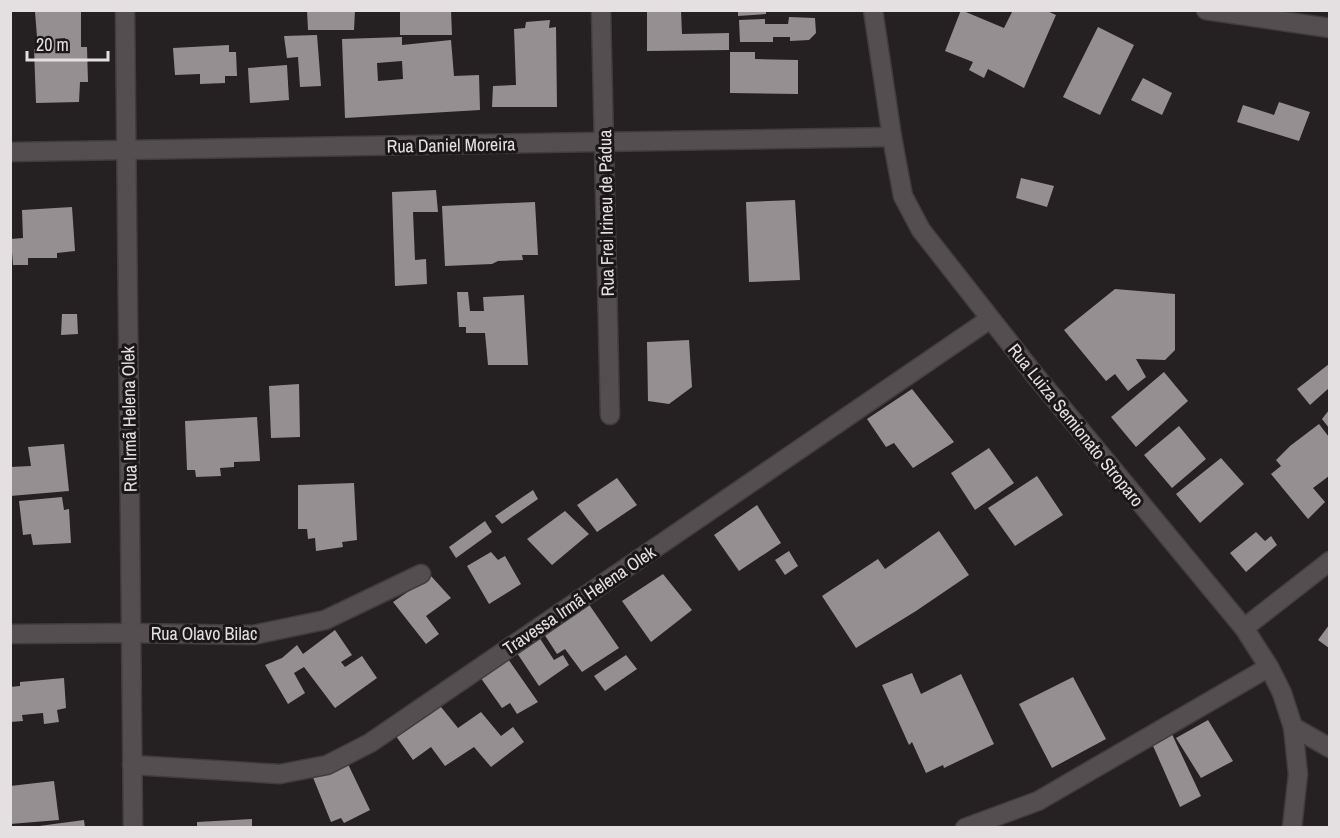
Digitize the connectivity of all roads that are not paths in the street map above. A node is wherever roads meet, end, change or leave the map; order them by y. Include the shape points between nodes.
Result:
1 (125, 10) edge
2 (602, 10) edge
3 (873, 10) edge
4 (1206, 10) edge
5 (1329, 28) edge
6 (892, 137) junction
7 (604, 142) junction
8 (126, 150) junction
9 (10, 152) edge
10 (990, 319) junction
11 (610, 415) dead end
12 (1329, 561) edge
13 (421, 574) dead end
14 (1244, 628) junction
15 (131, 633) junction
16 (10, 634) edge
17 (1269, 667) junction
18 (1293, 727) junction
19 (1329, 748) edge
20 (132, 765) junction
21 (133, 828) edge
22 (965, 828) edge
23 (1292, 828) edge

1 - 8 street, Rua Irmã Helena Olek
2 - 7 street, Rua Frei Irineu de Pádua
3 - 6 street, Rua Luiza Semionato Stroparo
4 - 5 street
6 - 7 street, Rua Daniel Moreira
6 - 10 street, Rua Luiza Semionato Stroparo via 903,196 921,230
7 - 8 street, Rua Daniel Moreira
7 - 11 street, Rua Frei Irineu de Pádua
8 - 9 street, Rua Daniel Moreira
8 - 15 street, Rua Irmã Helena Olek
10 - 14 street, Rua Luiza Semionato Stroparo
10 - 20 street, Travessa Irmã Helena Olek via 370,743 327,765 280,774
12 - 14 street
13 - 15 street, Rua Olavo Bilac via 326,620 253,635
14 - 17 street, Rua Luiza Semionato Stroparo
15 - 16 street, Rua Olavo Bilac
15 - 20 street, Rua Irmã Helena Olek
17 - 18 street, Rua Luiza Semionato Stroparo
17 - 22 street via 1038,801
18 - 19 street
18 - 23 street, Rua Luiza Semionato Stroparo via 1298,774
20 - 21 street, Rua Irmã Helena Olek

